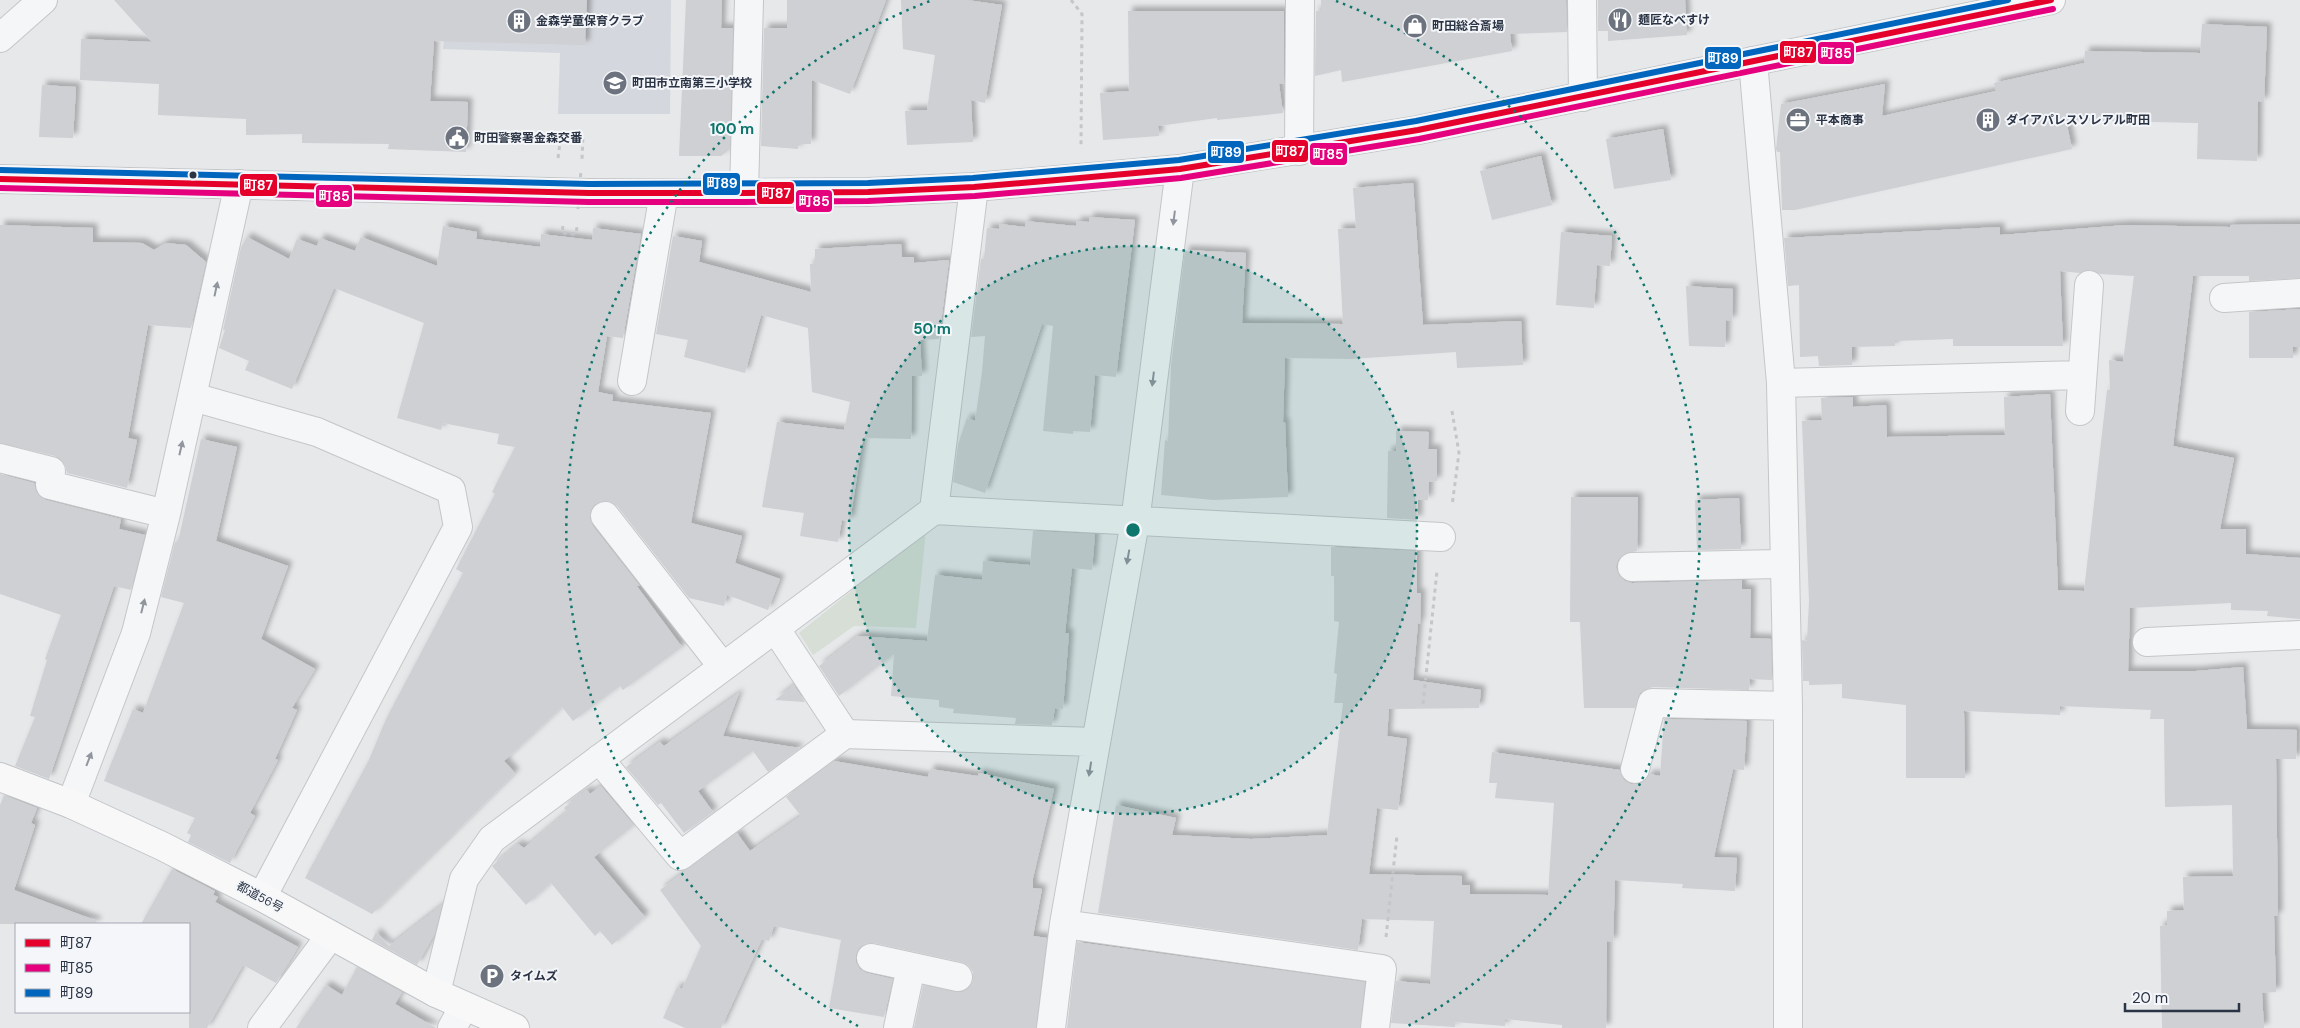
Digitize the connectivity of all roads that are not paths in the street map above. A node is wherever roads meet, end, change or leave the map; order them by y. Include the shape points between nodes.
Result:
1 (44, 0) edge
2 (749, 0) edge
3 (1300, 0) edge
4 (1582, 0) edge
5 (2051, 0) edge
6 (0, 38) edge
7 (1753, 62) junction
8 (1583, 97) junction
9 (1298, 151) junction
10 (1180, 169) junction
11 (0, 179) edge
12 (239, 184) junction
13 (974, 186) junction
14 (664, 193) junction
15 (744, 194) junction
16 (2089, 285) dead end
17 (2300, 293) edge
18 (2224, 298) dead end
19 (2082, 375) junction
20 (632, 381) dead end
21 (1781, 383) junction
22 (193, 397) junction
23 (2080, 411) dead end
24 (0, 458) edge
25 (934, 510) junction
26 (166, 514) junction
27 (605, 516) dead end
28 (1135, 522) junction
29 (1441, 537) dead end
30 (1786, 564) junction
31 (1632, 567) dead end
32 (775, 628) junction
33 (2300, 636) edge
34 (2147, 642) dead end
35 (723, 666) junction
36 (1788, 706) junction
37 (845, 734) junction
38 (1095, 742) junction
39 (599, 759) junction
40 (1635, 769) dead end
41 (0, 777) edge
42 (71, 804) junction
43 (262, 897) junction
44 (1064, 924) junction
45 (330, 936) junction
46 (871, 958) dead end
47 (911, 966) junction
48 (958, 977) dead end
49 (436, 993) junction
50 (458, 1017) edge
51 (262, 1028) edge
52 (515, 1028) edge
53 (898, 1028) edge
54 (1051, 1028) edge
55 (1375, 1028) edge
56 (1788, 1028) edge

1 - 6 street
2 - 15 street
3 - 9 street
4 - 8 street
5 - 7 main road
7 - 8 main road
7 - 21 street
8 - 9 main road
9 - 10 main road
10 - 13 main road
10 -> 28 street
11 - 12 main road
12 - 14 main road
22 -> 12 street
13 - 15 main road
13 - 25 street
14 - 15 main road
14 - 20 street
16 - 19 street
17 - 18 street
19 - 21 street
19 - 23 street
21 - 30 street
26 -> 22 street
22 - 43 street via 317,432 451,490 458,527
24 - 26 street via 51,471 50,485
25 - 28 street
25 - 32 street
42 -> 26 street via 136,633
27 - 35 street
28 - 29 street
28 -> 38 street
30 - 31 street
30 - 36 street
32 - 35 street
32 - 37 street
33 - 34 street
35 - 39 street
36 - 40 street via 1652,703
36 - 56 street
37 - 38 street
37 - 39 street via 680,856
38 -> 44 street
39 - 49 street via 492,839 464,879
41 - 42 main road, 都道56号
42 - 43 main road, 都道56号
43 - 45 main road, 都道56号
44 - 54 street
44 - 55 street via 1382,969
45 - 49 main road, 都道56号
45 - 51 street
46 - 47 street
47 - 48 street
47 - 53 street
49 - 50 main road, 都道56号
50 - 52 main road, 都道56号

